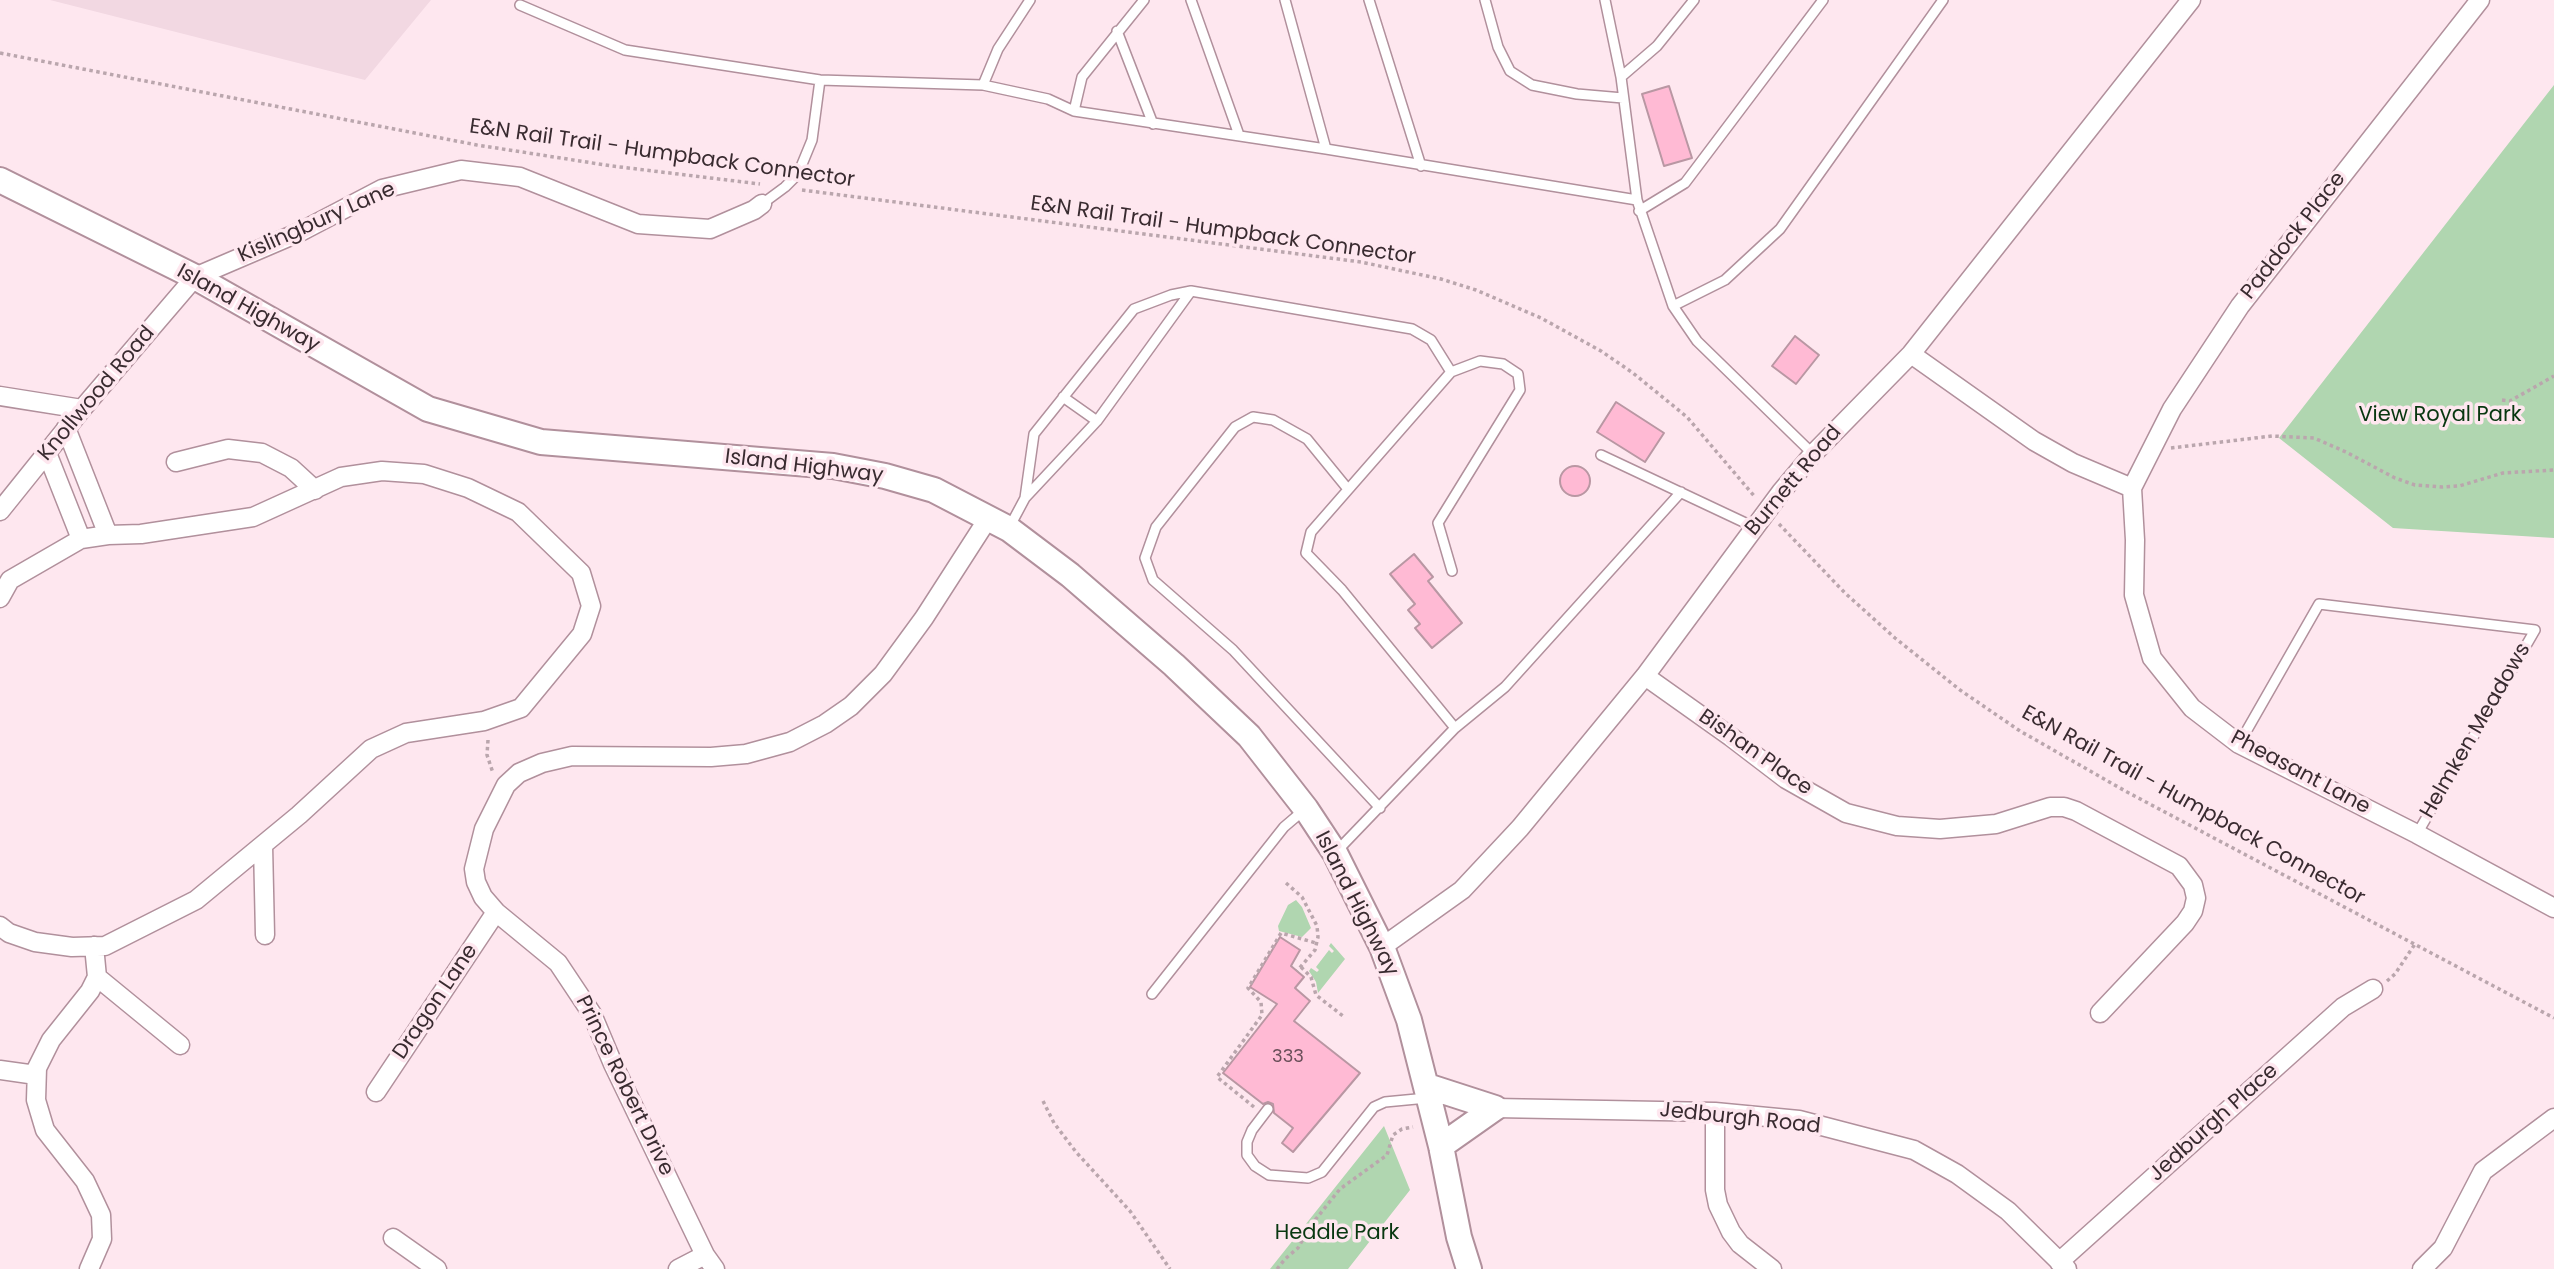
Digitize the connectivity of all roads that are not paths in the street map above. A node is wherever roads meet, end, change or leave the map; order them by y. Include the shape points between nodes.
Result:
1 (1030, 0) edge
2 (1144, 0) edge
3 (1191, 0) edge
4 (1285, 0) edge
5 (1369, 0) edge
6 (1485, 0) edge
7 (1605, 0) edge
8 (1694, 0) edge
9 (1823, 0) edge
10 (1943, 0) edge
11 (2191, 0) edge
12 (2480, 0) edge
13 (520, 5) dead end
14 (1117, 31) junction
15 (1621, 76) junction
16 (820, 80) junction
17 (983, 85) junction
18 (1623, 98) junction
19 (1074, 111) junction
20 (1153, 124) junction
21 (1240, 135) junction
22 (1326, 149) junction
23 (1421, 166) junction
24 (0, 180) edge
25 (762, 204) joint
26 (1638, 206) junction
27 (195, 277) junction
28 (1191, 291) junction
29 (1673, 306) junction
30 (1910, 354) junction
31 (1451, 372) junction
32 (0, 396) edge
33 (1063, 397) junction
34 (82, 409) junction
35 (1097, 421) junction
36 (66, 428) junction
37 (47, 453) junction
38 (1813, 454) junction
39 (1601, 455) dead end
40 (176, 462) dead end
41 (1348, 488) junction
42 (2132, 488) junction
43 (315, 490) junction
44 (1681, 492) junction
45 (1025, 498) junction
46 (0, 511) edge
47 (999, 523) junction
48 (1754, 527) junction
49 (108, 535) junction
50 (81, 539) junction
51 (1452, 571) dead end
52 (0, 598) edge
53 (1645, 676) junction
54 (1455, 728) junction
55 (2239, 744) junction
56 (1380, 808) junction
57 (1306, 809) junction
58 (2417, 834) junction
59 (262, 845) junction
60 (1335, 853) junction
61 (2554, 908) edge
62 (496, 912) junction
63 (0, 926) edge
64 (265, 936) dead end
65 (94, 946) junction
66 (1382, 947) junction
67 (97, 976) junction
68 (2373, 989) dead end
69 (1152, 994) dead end
70 (2100, 1013) dead end
71 (180, 1045) dead end
72 (0, 1070) edge
73 (36, 1075) junction
74 (376, 1092) dead end
75 (1428, 1092) junction
76 (1495, 1108) junction
77 (1268, 1109) dead end
78 (1715, 1112) junction
79 (2554, 1118) edge
80 (1438, 1134) junction
81 (393, 1238) dead end
82 (710, 1262) edge
83 (2063, 1266) edge
84 (89, 1269) edge
85 (437, 1269) edge
86 (678, 1269) edge
87 (1469, 1269) edge
88 (1772, 1269) edge
89 (2422, 1269) edge

1 - 17 lane via 998,49
2 - 14 lane
3 - 21 lane
4 - 22 lane
5 - 23 lane
6 - 18 lane via 1510,71 1532,85
7 - 15 lane
8 - 15 lane via 1657,46
9 - 26 lane via 1685,183
10 - 29 lane via 1780,229 1725,280
11 - 30 street, Burnett Road
12 - 42 street, Paddock Place via 2240,306 2172,409
13 - 16 lane via 625,50
14 - 19 lane via 1083,77
14 - 20 lane
15 - 18 lane
16 - 17 lane
16 - 25 lane via 812,140 798,174
17 - 19 lane via 1048,99
18 - 26 lane
19 - 20 lane
20 - 21 lane
21 - 22 lane
22 - 23 lane
23 - 26 lane
24 - 27 main road, Island Highway
25 - 27 street, Kislingbury Lane via 710,229 638,224 520,177 461,170 382,189 300,232
26 - 29 lane
27 - 34 street, Knollwood Road
27 - 47 main road, Island Highway via 428,409 541,442 859,471 934,490
28 - 31 lane via 1412,329 1431,340
28 - 33 lane via 1134,309
28 - 35 lane
29 - 38 lane via 1697,341
30 - 38 street, Burnett Road
30 - 42 street via 2034,441
31 - 41 lane
31 - 51 lane via 1480,361 1503,363 1518,374 1520,390 1438,523
32 - 34 street
33 - 35 lane
33 - 45 lane via 1034,434
34 - 36 street, Knollwood Road
35 - 45 lane
36 - 37 street, Knollwood Road
36 - 49 street
37 - 46 street, Knollwood Road
37 - 50 street
38 - 48 street, Burnett Road
39 - 44 lane
40 - 43 street via 228,449 262,453 291,468
41 - 54 lane via 1311,532 1306,553
41 - 56 lane via 1307,439 1273,420 1253,417 1235,427 1156,527 1145,558 1153,580 1233,650
42 - 55 street, Pheasant Lane via 2134,595 2152,659 2192,708
43 - 49 street via 253,517
43 - 59 street via 341,477 382,471 424,474 468,488 518,512 581,573 591,606 582,634 521,708 484,721 406,733 371,749
44 - 48 lane
44 - 54 lane via 1505,687
45 - 47 lane
47 - 57 main road, Island Highway via 1070,575 1184,674 1249,736
47 - 62 street, Prince Robert Drive via 883,674 825,724 790,742 746,754 572,756 519,773 503,790 484,829 474,869 480,890
48 - 53 street, Burnett Road
49 - 50 street
50 - 52 street via 9,580
53 - 66 street, Burnett Road via 1520,828 1462,890
53 - 70 street, Bishan Place via 1786,779 1846,813 1897,826 1940,829 1996,824 2064,807 2179,866 2193,884 2193,911
54 - 56 lane
55 - 58 street, Pheasant Lane
55 - 58 lane, Helmken Meadows via 2319,604 2535,630
56 - 60 lane
57 - 60 main road, Island Highway
57 - 69 lane via 1284,827
58 - 61 street, Pheasant Lane
59 - 64 street
59 - 65 street via 196,900 105,946
60 - 66 main road, Island Highway
62 - 74 street, Dragon Lane
62 - 82 street, Prince Robert Drive via 558,963 592,1013
63 - 65 street via 35,942
65 - 67 street
66 - 75 main road, Island Highway via 1409,1020
67 - 71 street
67 - 73 street via 51,1040
68 - 83 street, Jedburgh Place via 2343,1007
72 - 73 street
73 - 84 street via 36,1100 45,1130 85,1181 101,1215 102,1239
75 - 76 main road
75 - 77 lane via 1374,1107 1322,1172 1308,1178 1269,1175 1247,1155 1252,1130
75 - 80 main road, Island Highway
76 - 78 street, Jedburgh Road
76 - 80 main road
78 - 83 street, Jedburgh Road via 1799,1121 1914,1150 2008,1211
78 - 88 street via 1715,1190 1722,1217 1740,1244
79 - 89 street via 2483,1171 2442,1248
80 - 87 main road, Island Highway
81 - 85 street
82 - 86 street

